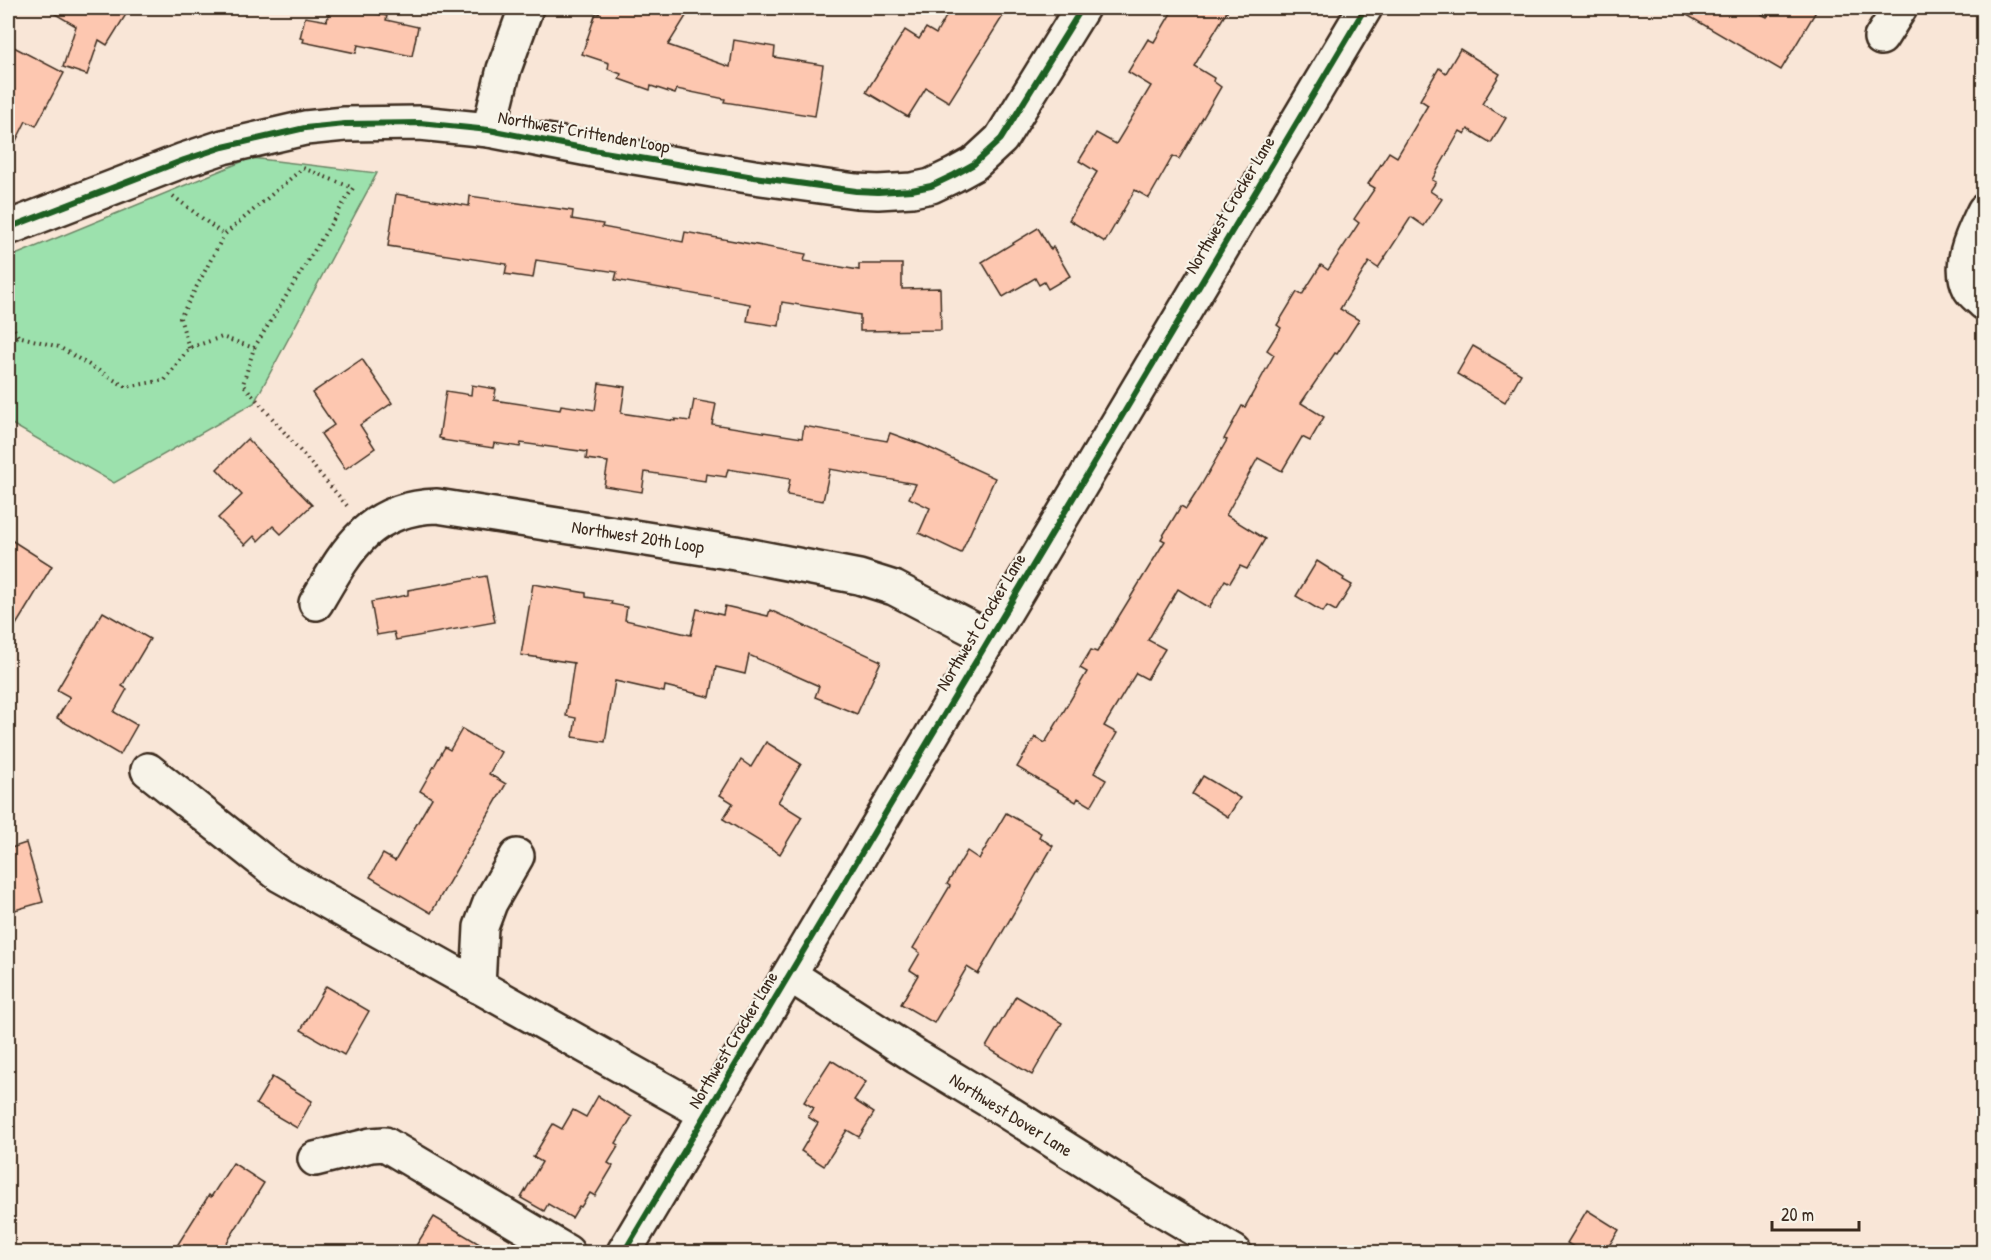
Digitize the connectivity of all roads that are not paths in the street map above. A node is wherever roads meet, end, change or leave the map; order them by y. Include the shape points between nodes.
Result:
1 (526, 8) edge
2 (1082, 8) edge
3 (1365, 8) edge
4 (1900, 8) edge
5 (1881, 38) dead end
6 (489, 130) junction
7 (1983, 211) edge
8 (8, 228) edge
9 (1983, 303) edge
10 (316, 603) dead end
11 (990, 638) junction
12 (148, 770) dead end
13 (517, 856) dead end
14 (789, 975) junction
15 (478, 986) junction
16 (707, 1114) junction
17 (315, 1159) dead end
18 (567, 1252) edge
19 (624, 1252) edge
20 (1234, 1252) edge

1 - 6 street via 504,69
2 - 6 street, Northwest Crittenden Loop via 1001,139 974,164 932,186 856,191
3 - 11 street, Northwest Crocker Lane
4 - 5 street
6 - 8 street, Northwest Crittenden Loop via 420,123 305,128 223,147
7 - 9 street via 1964,265 1970,289
10 - 11 street, Northwest 20th Loop via 345,555 380,521 416,506 437,506 735,553 859,577 894,588
11 - 14 street, Northwest Crocker Lane
12 - 15 street via 280,875
13 - 15 street via 481,927
14 - 16 street, Northwest Crocker Lane
14 - 20 street, Northwest Dover Lane
15 - 16 street
16 - 19 street, Northwest Crocker Lane
17 - 18 street via 385,1144

